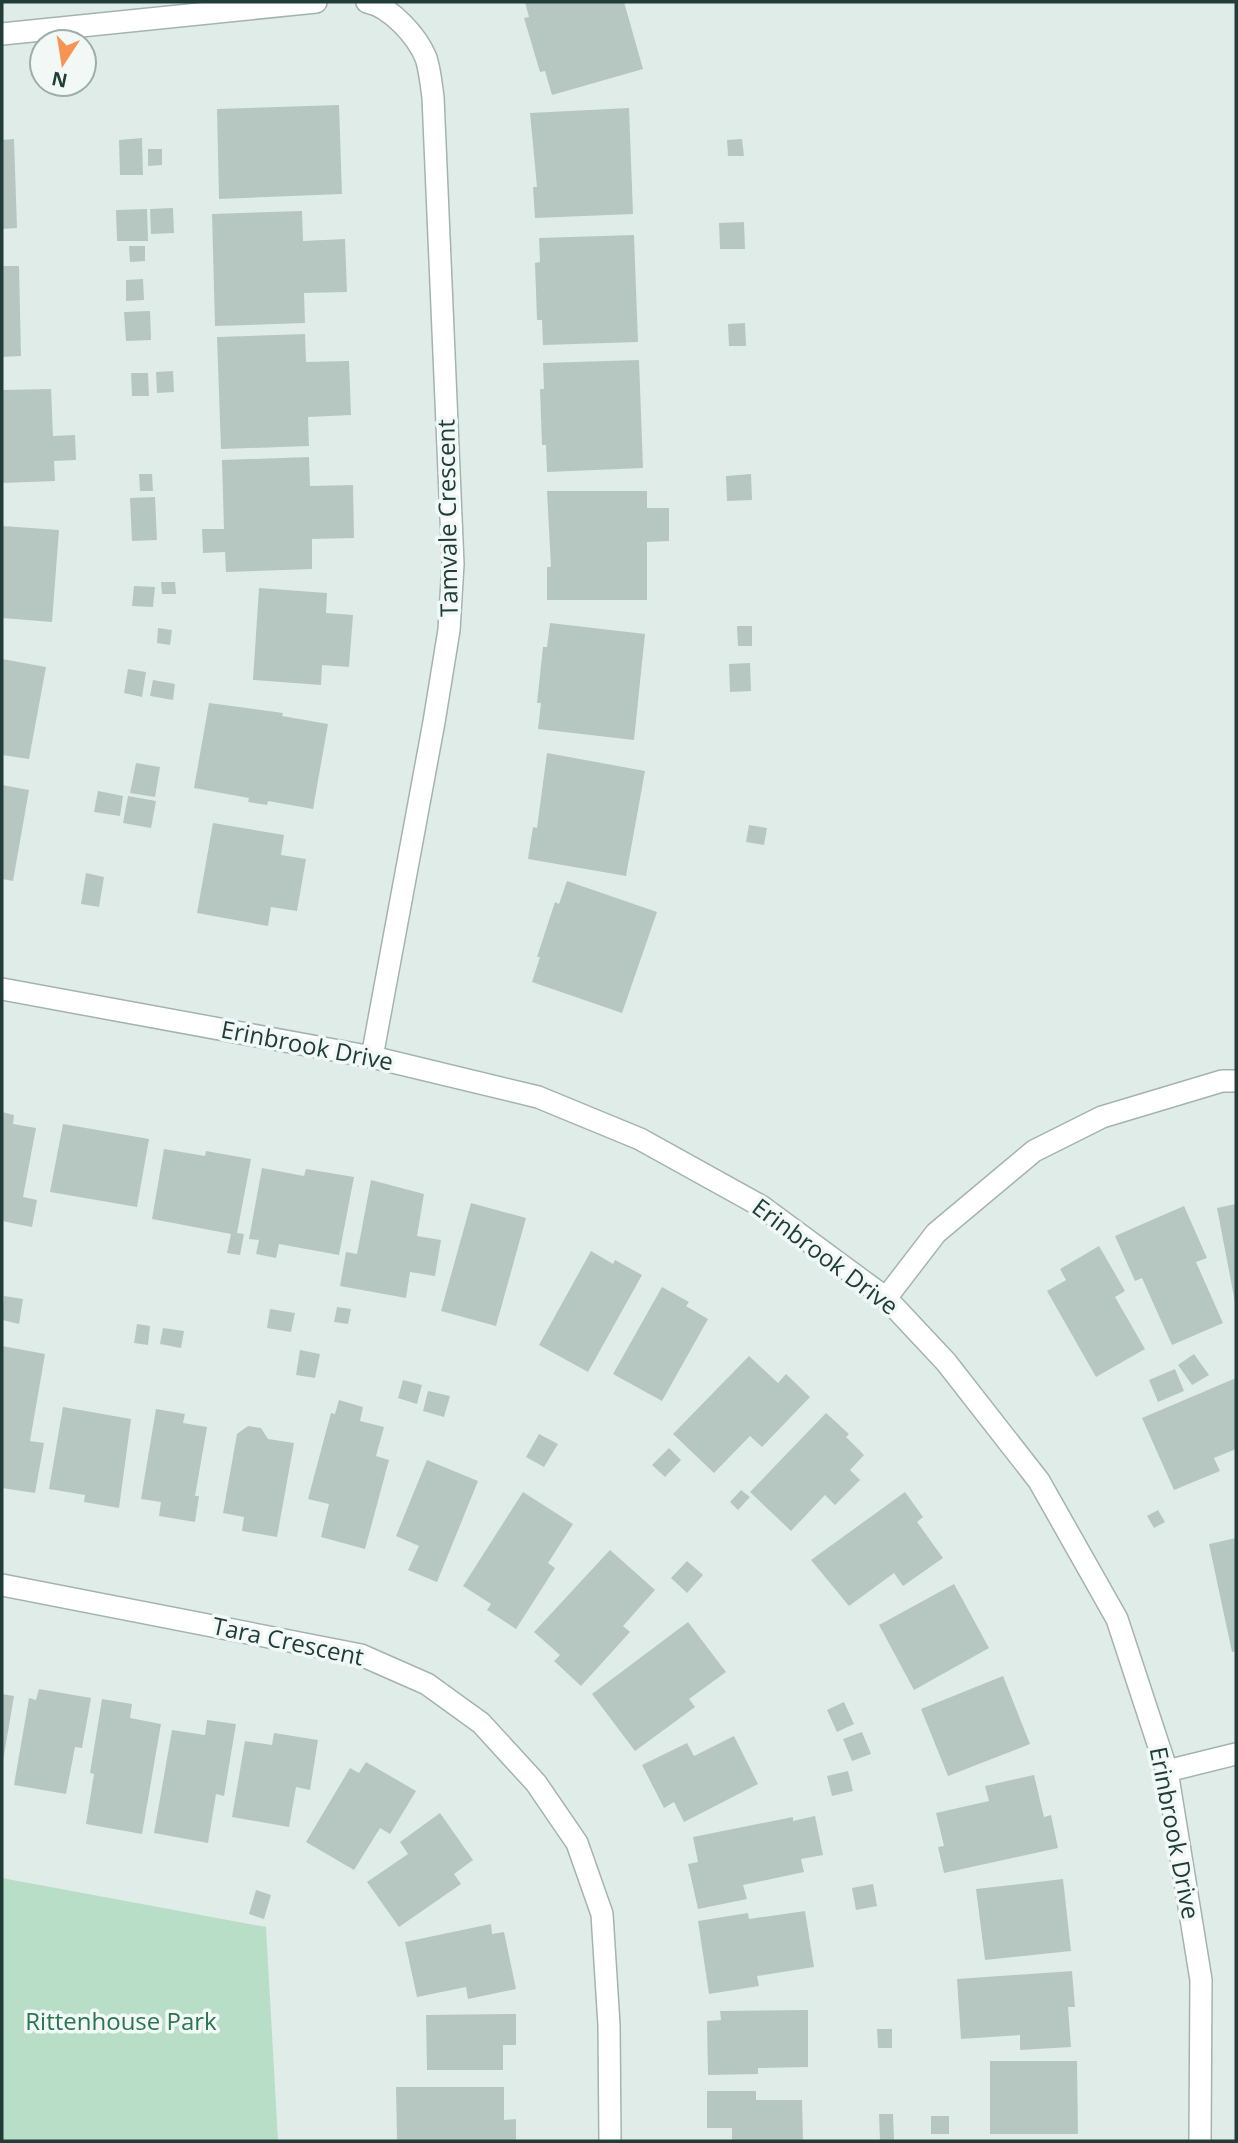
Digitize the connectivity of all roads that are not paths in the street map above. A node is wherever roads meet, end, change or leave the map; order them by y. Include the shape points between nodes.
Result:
1 (316, 2) edge
2 (367, 2) edge
3 (2, 34) edge
4 (2, 989) edge
5 (372, 1056) junction
6 (1236, 1081) edge
7 (886, 1298) junction
8 (2, 1585) edge
9 (1236, 1754) edge
10 (1167, 1771) junction
11 (610, 2141) edge
12 (1200, 2141) edge

1 - 3 street
2 - 5 street, Tamvale Crescent via 411,33 426,59 433,97 453,564 449,631
4 - 5 street, Erinbrook Drive
5 - 7 street, Erinbrook Drive via 538,1097 640,1139 761,1206
6 - 7 street via 1222,1081 1102,1117 1034,1151 936,1233
7 - 10 street, Erinbrook Drive via 946,1362 1038,1481 1117,1619
8 - 11 street, Tara Crescent via 361,1655 427,1684 481,1723 536,1783 577,1843 602,1914
9 - 10 street
10 - 12 street, Erinbrook Drive via 1201,1980

